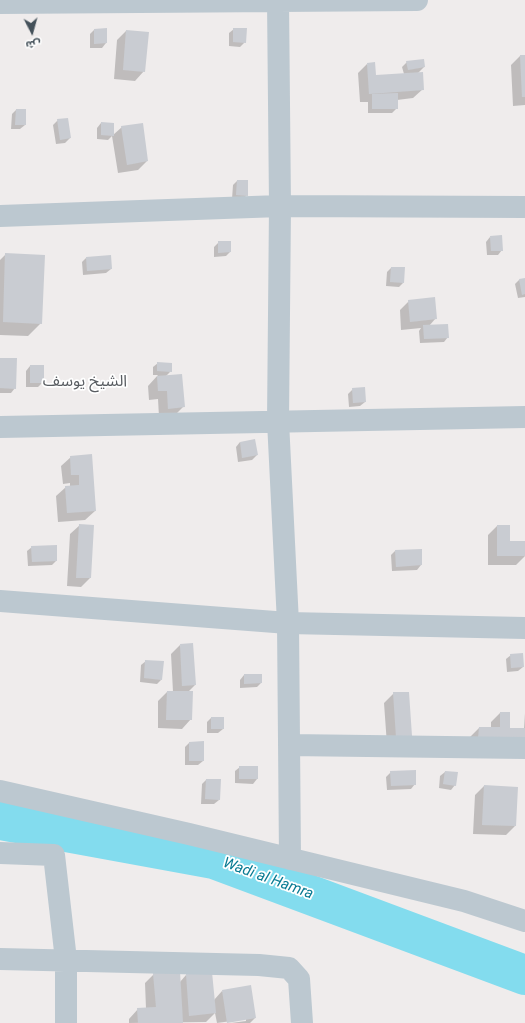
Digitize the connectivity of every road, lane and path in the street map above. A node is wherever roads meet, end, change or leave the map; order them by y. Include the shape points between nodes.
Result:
1 (417, 0) edge
2 (278, 1) edge
3 (0, 3) edge
4 (280, 206) junction
5 (525, 207) edge
6 (0, 216) edge
7 (525, 417) edge
8 (278, 420) junction
9 (0, 427) edge
10 (0, 601) edge
11 (288, 622) junction
12 (525, 628) edge
13 (289, 745) junction
14 (525, 748) edge
15 (0, 791) edge
16 (0, 853) edge
17 (290, 859) junction
18 (525, 921) edge
19 (0, 959) edge
20 (66, 960) junction
21 (66, 1023) edge
22 (302, 1023) edge

1 - 2 street
2 - 3 street
2 - 4 street
4 - 5 street
4 - 6 street
4 - 8 street
7 - 8 street
8 - 9 street
8 - 11 street
10 - 11 street
11 - 12 street
11 - 13 street
13 - 14 street
13 - 17 street
15 - 17 street
16 - 20 street via 54,855
17 - 18 street via 464,901
19 - 20 street
20 - 21 street
20 - 22 street via 289,968 298,979

